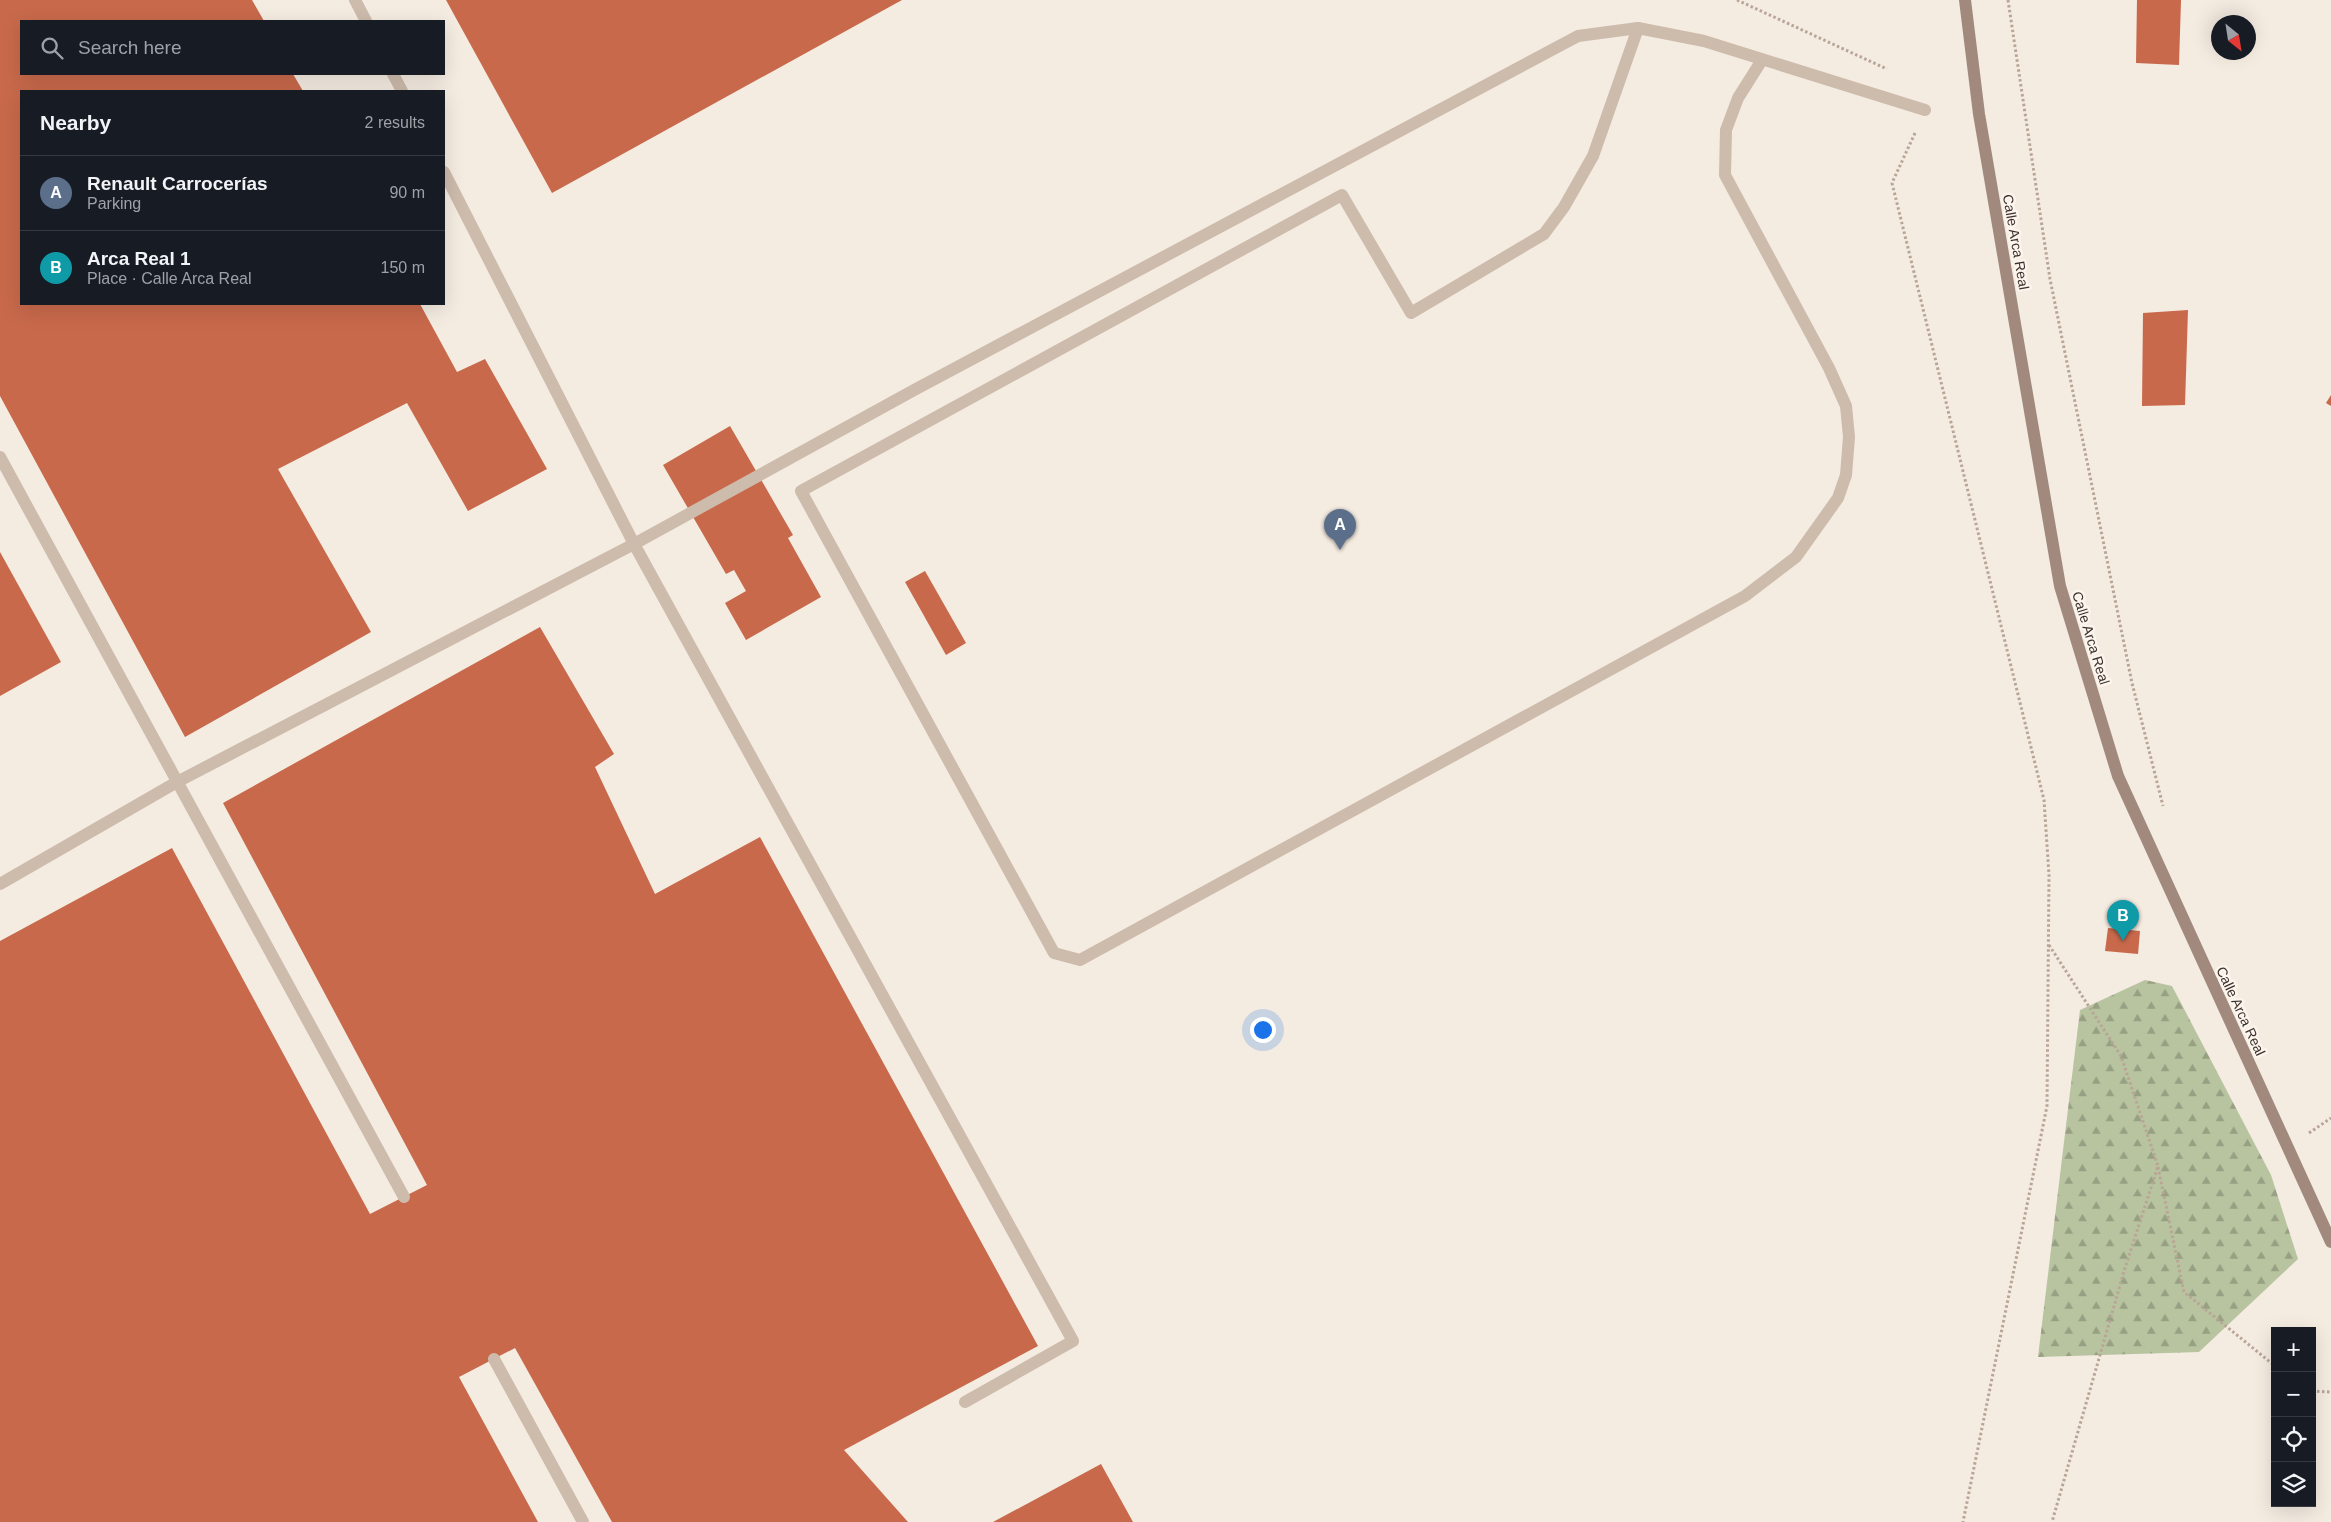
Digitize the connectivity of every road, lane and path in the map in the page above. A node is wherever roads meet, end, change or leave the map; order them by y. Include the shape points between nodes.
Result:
1 (355, 0) edge
2 (1964, 0) edge
3 (2008, 0) edge
4 (365, 20) edge
5 (1638, 28) junction
6 (1762, 60) junction
7 (394, 75) edge
8 (401, 90) edge
9 (1925, 110) joint
10 (445, 174) edge
11 (0, 457) edge
12 (634, 544) junction
13 (177, 782) junction
14 (2164, 808) dead end
15 (0, 884) edge
16 (2048, 945) junction
17 (2158, 1166) junction
18 (404, 1197) dead end
19 (2331, 1242) edge
20 (494, 1359) dead end
21 (2271, 1363) edge
22 (2316, 1391) edge
23 (2331, 1392) edge
24 (965, 1402) dead end
25 (583, 1522) edge
26 (1963, 1522) edge
27 (2052, 1522) edge

1 - 4 lane
2 - 19 street, Calle Arca Real via 1979,114 2060,586 2118,776
3 - 14 path via 2050,279 2132,683
5 - 6 lane via 1704,41
5 - 6 lane via 1593,156 1564,207 1544,234 1411,313 1342,196 802,491 1054,953 1080,960 1745,596 1796,557 1838,498 1846,475 1849,437 1846,406 1829,368 1725,175 1726,130 1738,98
5 - 12 lane via 1578,36 916,389
6 - 9 lane
7 - 8 lane
9 - 16 path via 1892,183 2044,800 2049,875
10 - 12 lane
11 - 13 lane
12 - 13 lane
12 - 24 lane via 1073,1341
13 - 15 lane
13 - 18 lane
16 - 17 path via 2121,1056
16 - 26 path via 2047,1106
17 - 21 path via 2184,1292
17 - 27 path via 2125,1268
20 - 25 lane
22 - 23 path

